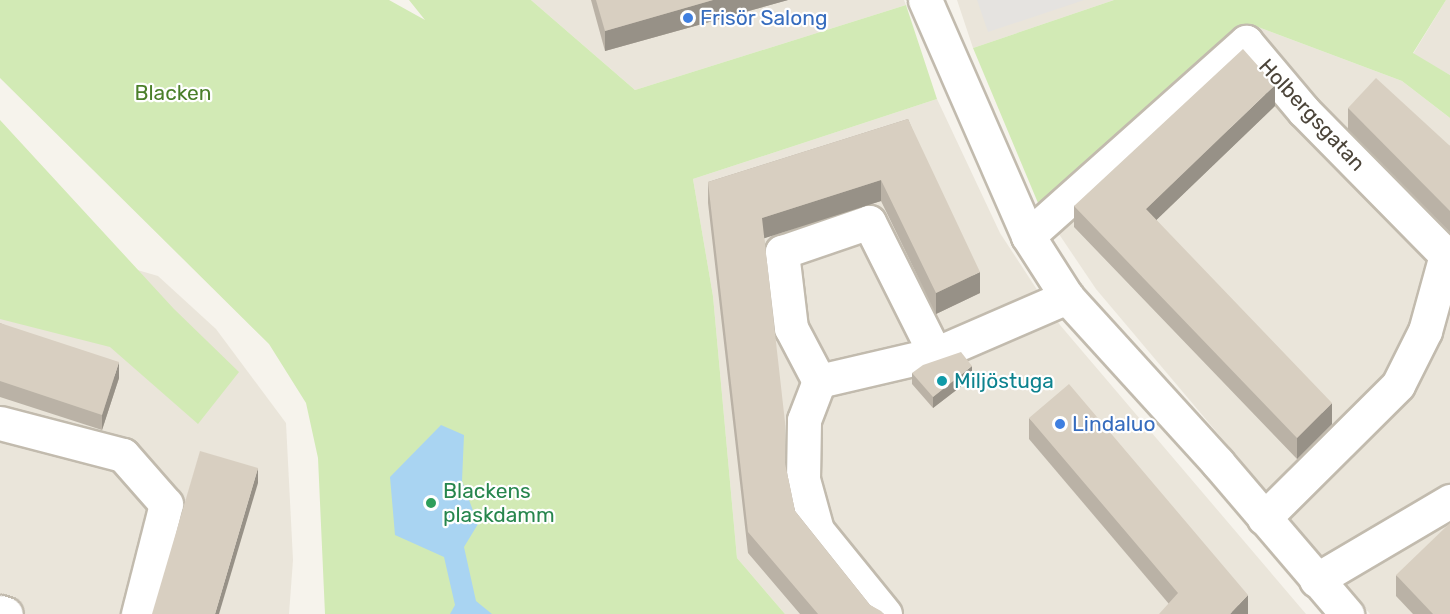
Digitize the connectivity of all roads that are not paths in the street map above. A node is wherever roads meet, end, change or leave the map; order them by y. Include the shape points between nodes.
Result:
1 (925, 0) edge
2 (1028, 236) junction
3 (1448, 255) edge
4 (1067, 297) junction
5 (935, 354) junction
6 (819, 381) junction
7 (0, 423) edge
8 (1450, 501) edge
9 (1264, 518) junction
10 (1331, 603) edge
11 (0, 612) edge
12 (6, 614) edge
13 (138, 614) edge
14 (885, 614) edge

1 - 2 street
2 - 3 street, Holbergsgatan via 1246,42 1304,111
2 - 4 street
3 - 9 street, Holbergsgatan via 1425,331 1398,385 1360,427
4 - 5 street
4 - 9 street
5 - 6 street
5 - 6 street via 869,222 782,252 791,328
6 - 14 street via 804,420 802,479 817,530
7 - 13 street via 123,455 166,504
8 - 10 street
9 - 10 street
11 - 12 street

